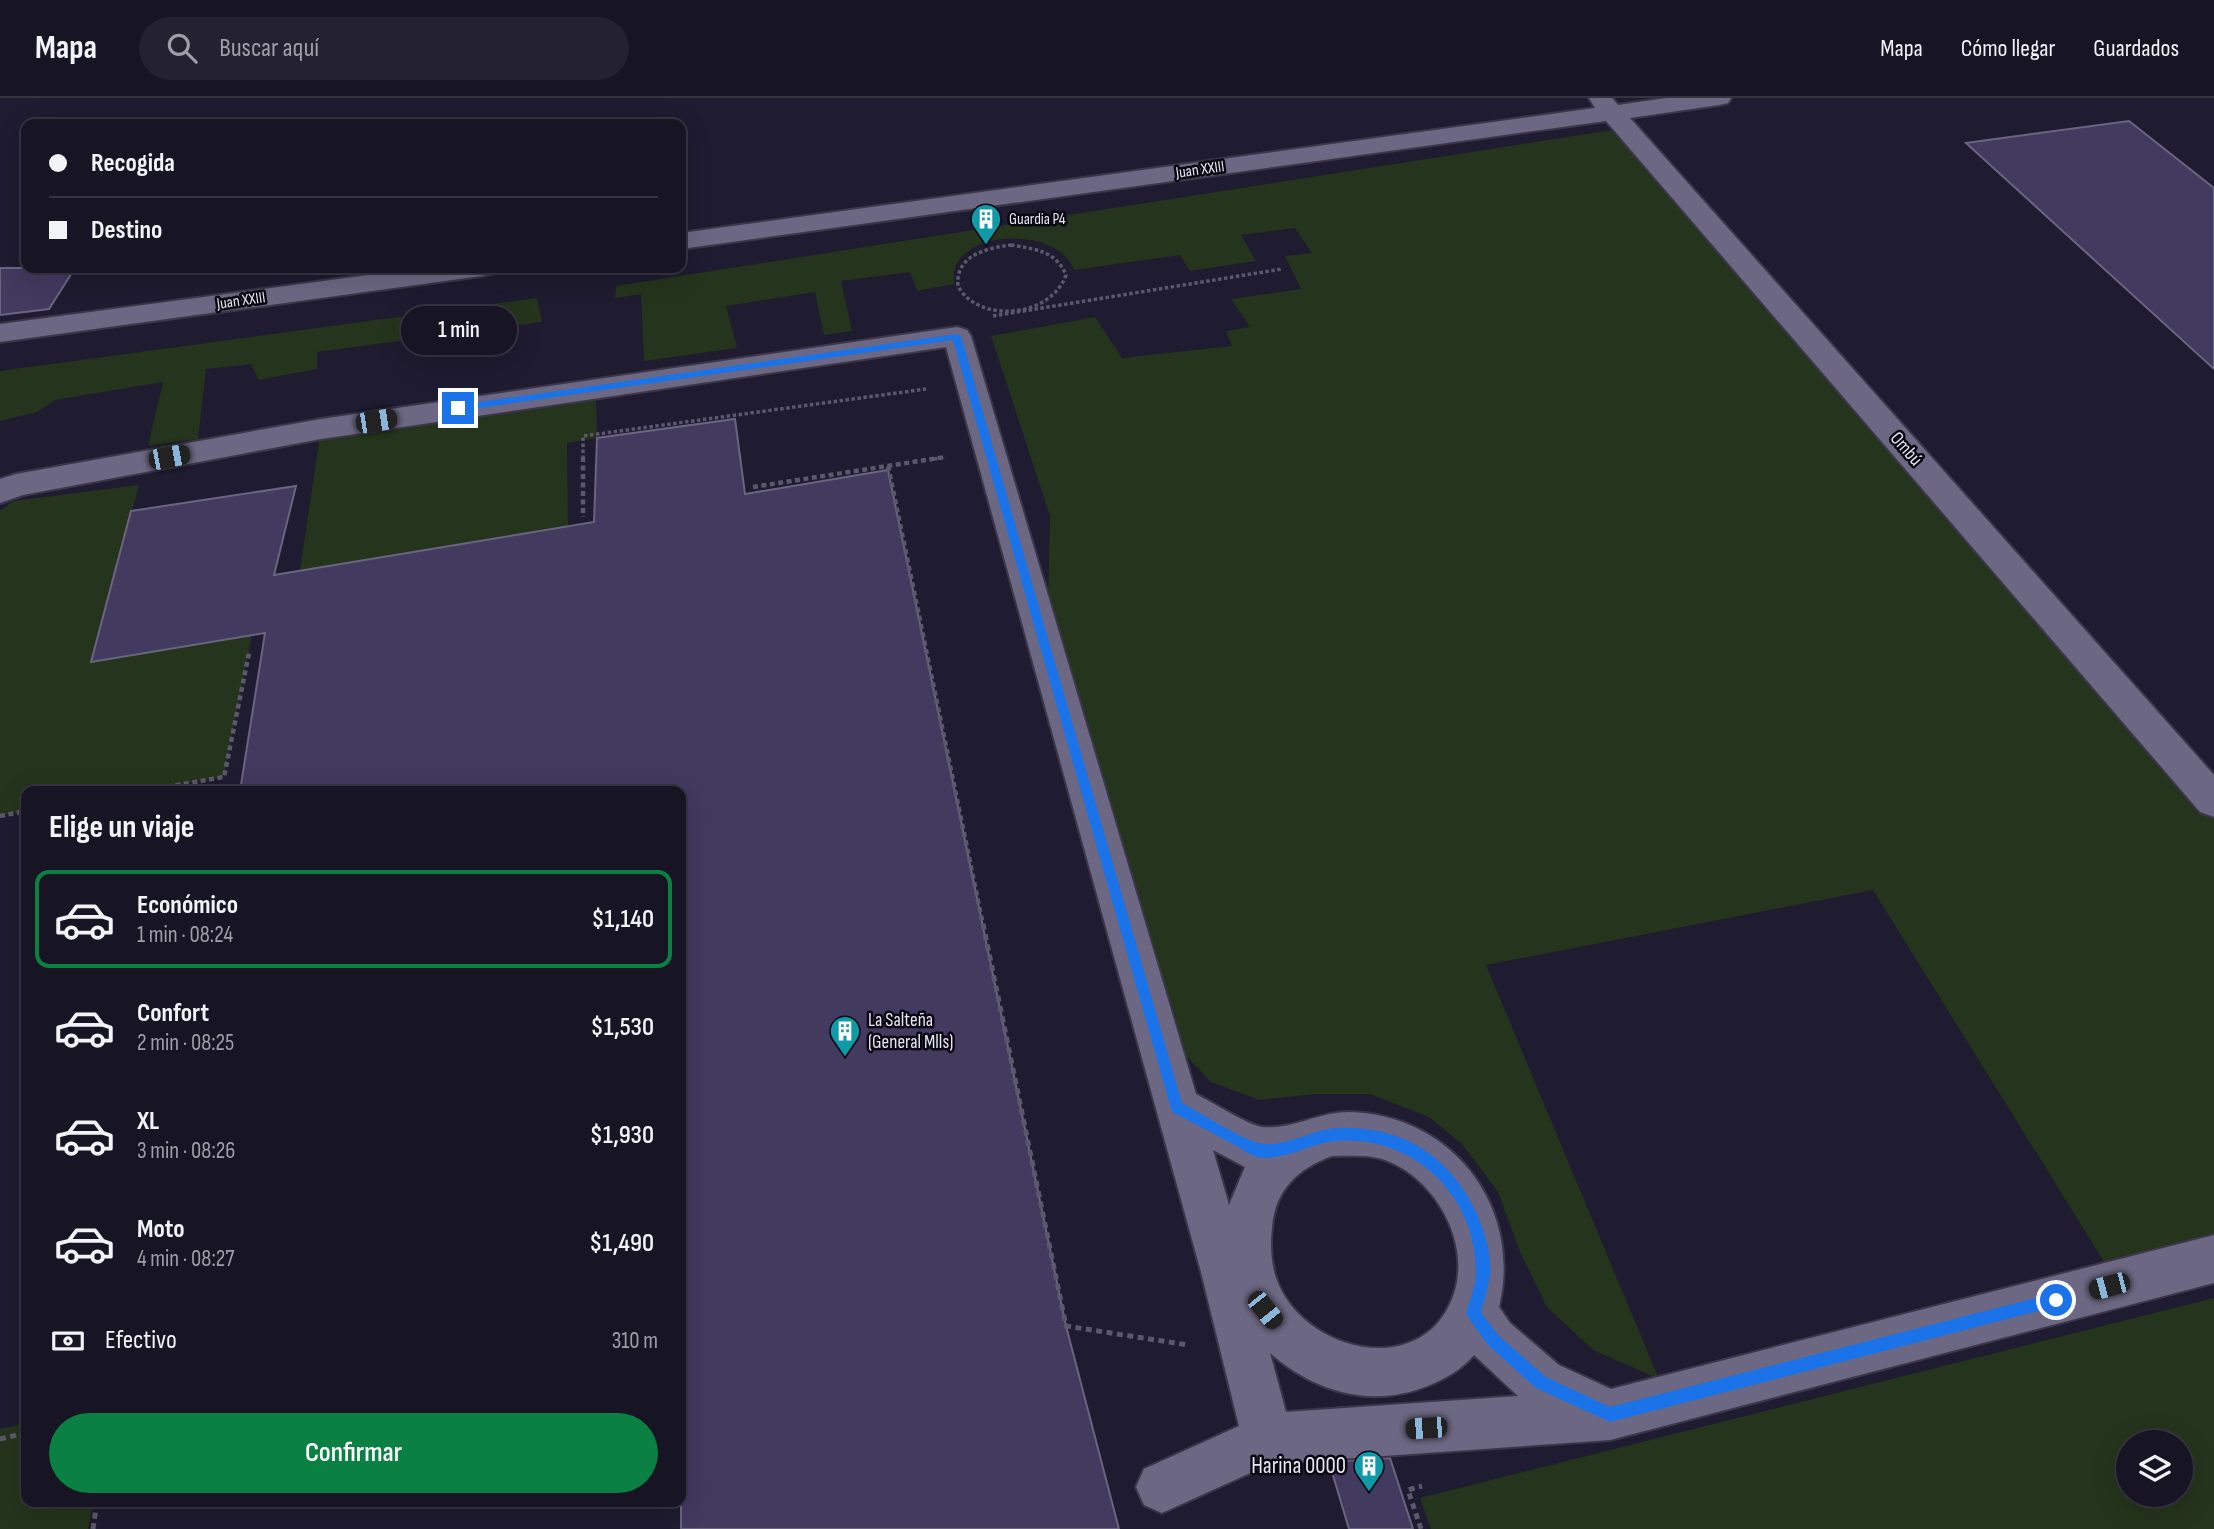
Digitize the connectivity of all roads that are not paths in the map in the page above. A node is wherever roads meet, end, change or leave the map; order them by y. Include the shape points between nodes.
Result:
1 (1719, 98) edge
2 (1605, 106) edge
3 (686, 239) edge
4 (445, 273) edge
5 (0, 334) edge
6 (0, 492) edge
7 (2214, 801) edge
8 (1177, 1107) junction
9 (1300, 1145) junction
10 (2214, 1259) edge
11 (1225, 1272) junction
12 (1265, 1310) junction
13 (1474, 1314) junction
14 (1610, 1415) junction
15 (1268, 1439) junction
16 (1161, 1487) dead end

1 - 2 street, Juan XXIII
2 - 3 street, Juan XXIII
2 - 7 street, Ombú
4 - 5 street, Juan XXIII
6 - 8 street via 16,485 321,429 957,336
8 - 9 street via 1258,1150
8 - 11 street
9 - 12 street via 1272,1167 1254,1197 1245,1233 1249,1273
9 - 13 street via 1332,1135 1368,1134 1404,1144 1436,1166 1462,1196 1478,1232 1483,1274
10 - 14 street
11 - 12 street
11 - 15 street
12 - 13 street via 1291,1342 1330,1366 1373,1376 1415,1368 1450,1348
13 - 14 street via 1493,1340 1541,1382
14 - 15 street
15 - 16 street

